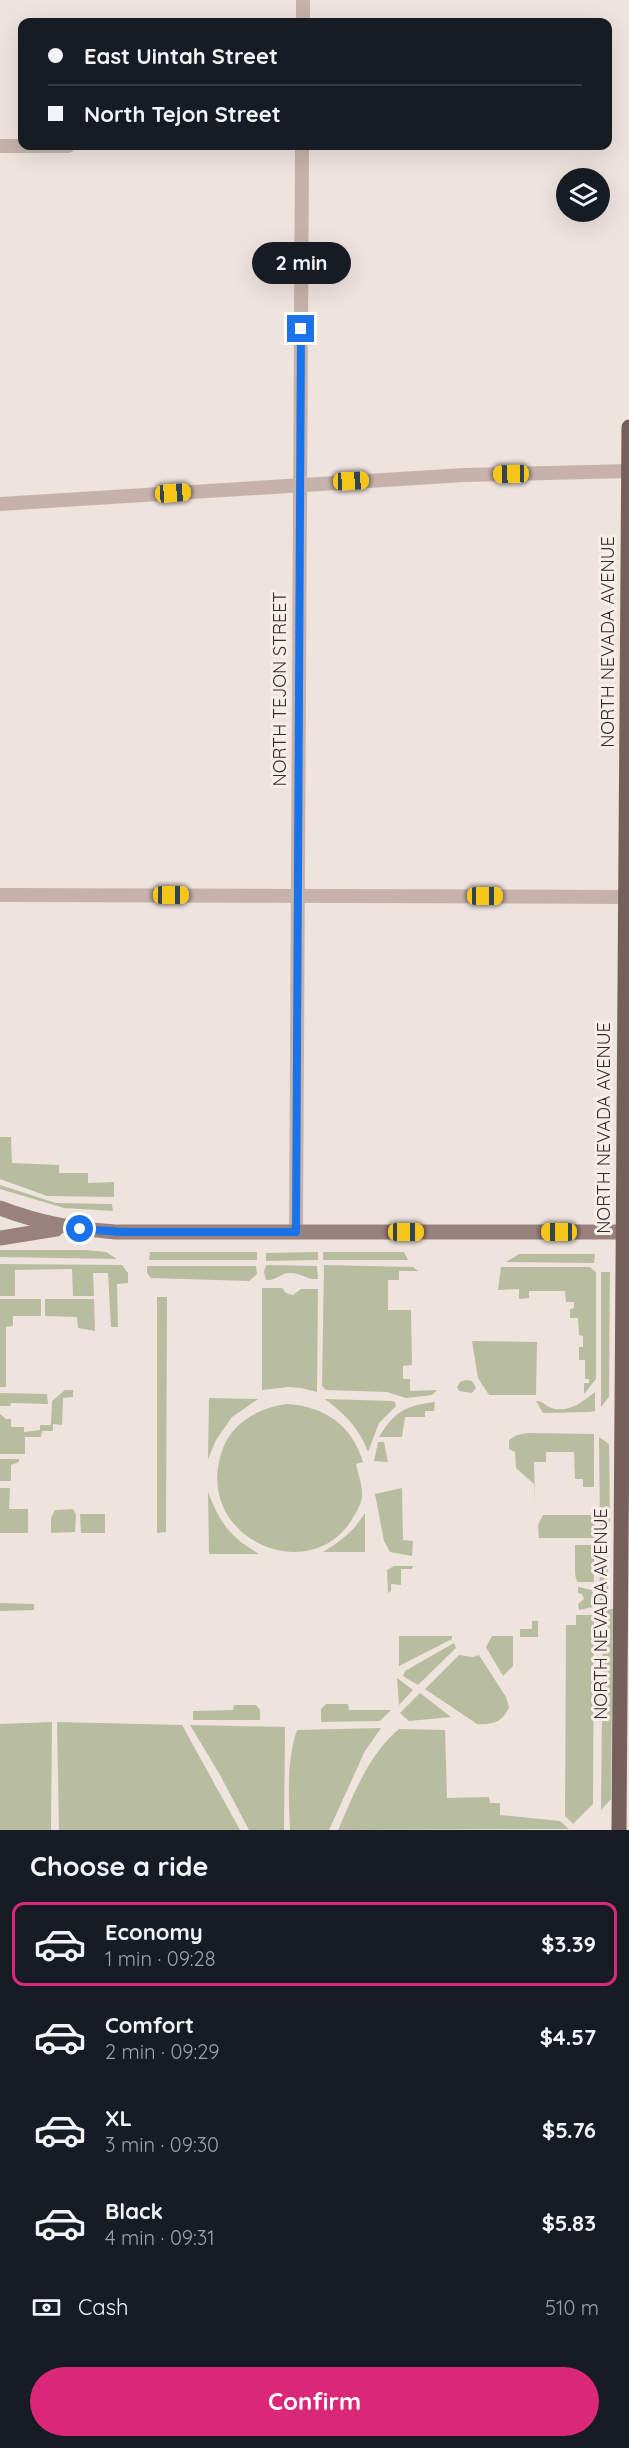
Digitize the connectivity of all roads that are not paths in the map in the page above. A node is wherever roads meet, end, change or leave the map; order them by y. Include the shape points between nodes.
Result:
1 (303, 0) edge
2 (303, 18) edge
3 (0, 146) edge
4 (18, 146) edge
5 (302, 150) edge
6 (629, 427) edge
7 (629, 471) edge
8 (300, 484) junction
9 (0, 504) edge
10 (0, 895) edge
11 (297, 895) junction
12 (627, 897) edge
13 (0, 1208) edge
14 (62, 1228) junction
15 (296, 1232) junction
16 (626, 1232) edge
17 (0, 1238) edge
18 (619, 1830) edge

1 - 2 street
3 - 4 street
5 - 8 street, NORTH TEJON STREET
6 - 7 main road, NORTH NEVADA AVENUE
7 - 8 street
7 - 12 main road, NORTH NEVADA AVENUE
8 - 9 street
8 - 11 street, NORTH TEJON STREET
10 - 11 street
11 - 12 street
11 - 15 street, NORTH TEJON STREET
12 - 16 main road, NORTH NEVADA AVENUE
13 - 14 main road
14 - 15 main road
14 - 17 main road
15 - 16 main road
16 - 18 main road, NORTH NEVADA AVENUE

